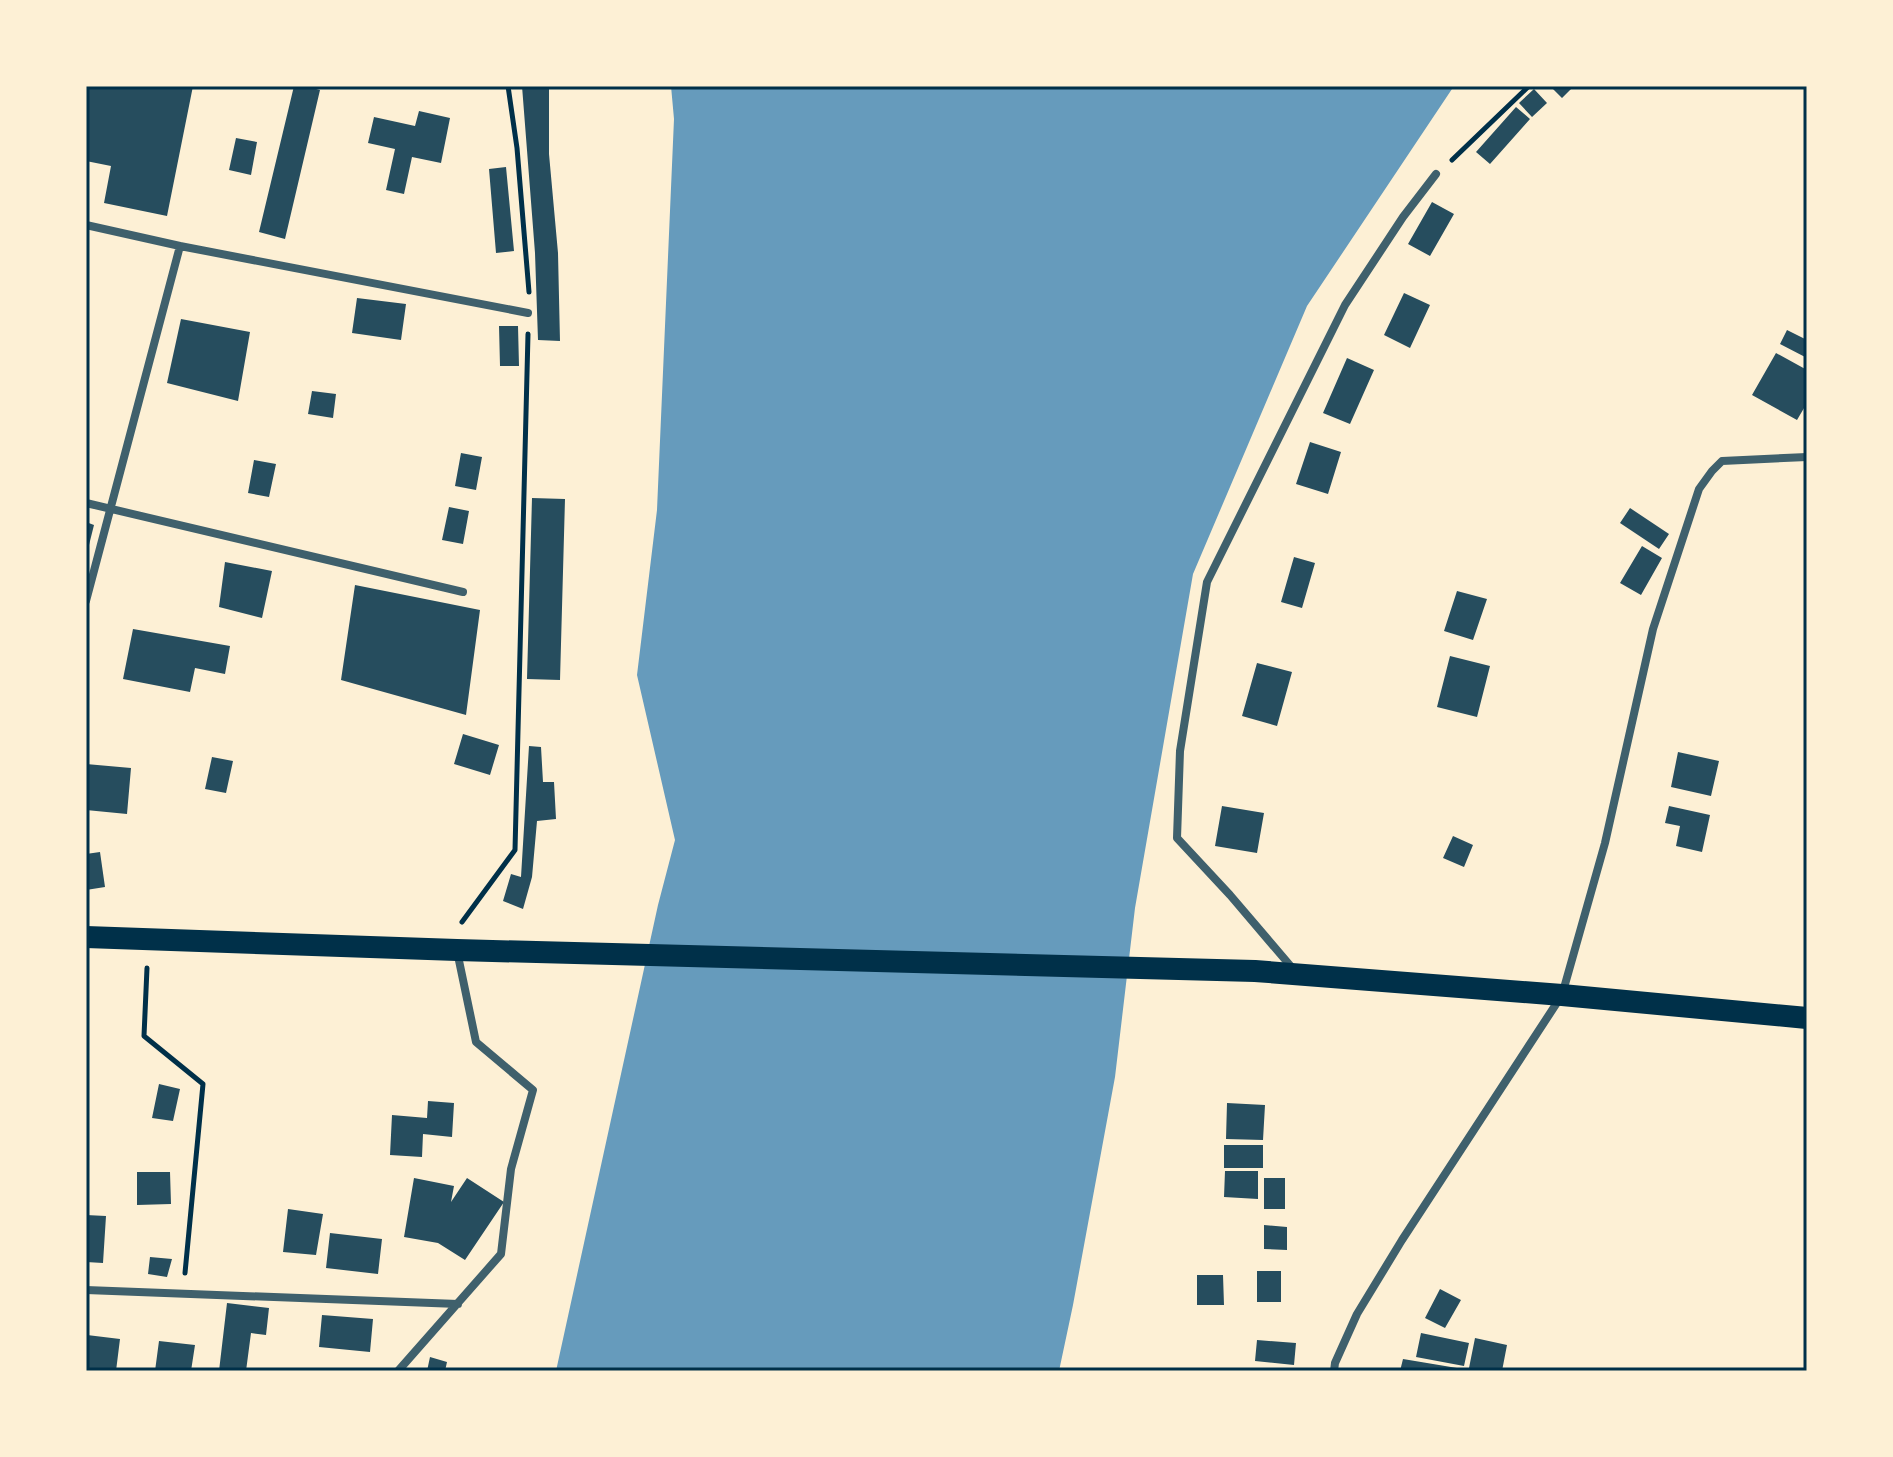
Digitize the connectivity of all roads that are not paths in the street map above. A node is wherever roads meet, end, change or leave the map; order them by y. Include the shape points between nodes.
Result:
1 (1436, 174) road end
2 (86, 225) edge
3 (180, 246) junction
4 (528, 313) road end
5 (1807, 457) edge
6 (86, 503) edge
7 (111, 509) junction
8 (463, 592) dead end
9 (86, 601) edge
10 (86, 937) edge
11 (457, 950) junction
12 (1297, 974) junction
13 (1562, 995) junction
14 (1807, 1018) edge
15 (86, 1290) edge
16 (458, 1304) junction
17 (398, 1371) edge
18 (1334, 1371) edge

1 - 12 street via 1345,305 1207,582 1180,751 1177,838
2 - 3 street
3 - 4 street
3 - 7 street
5 - 13 street via 1722,461 1699,489 1653,629 1605,843
6 - 7 street
7 - 8 street
7 - 9 street
10 - 11 highway
11 - 12 highway
11 - 16 street via 476,1042 533,1090 511,1169 501,1254
12 - 13 highway
13 - 14 highway
13 - 18 street via 1357,1314
15 - 16 street
16 - 17 street

